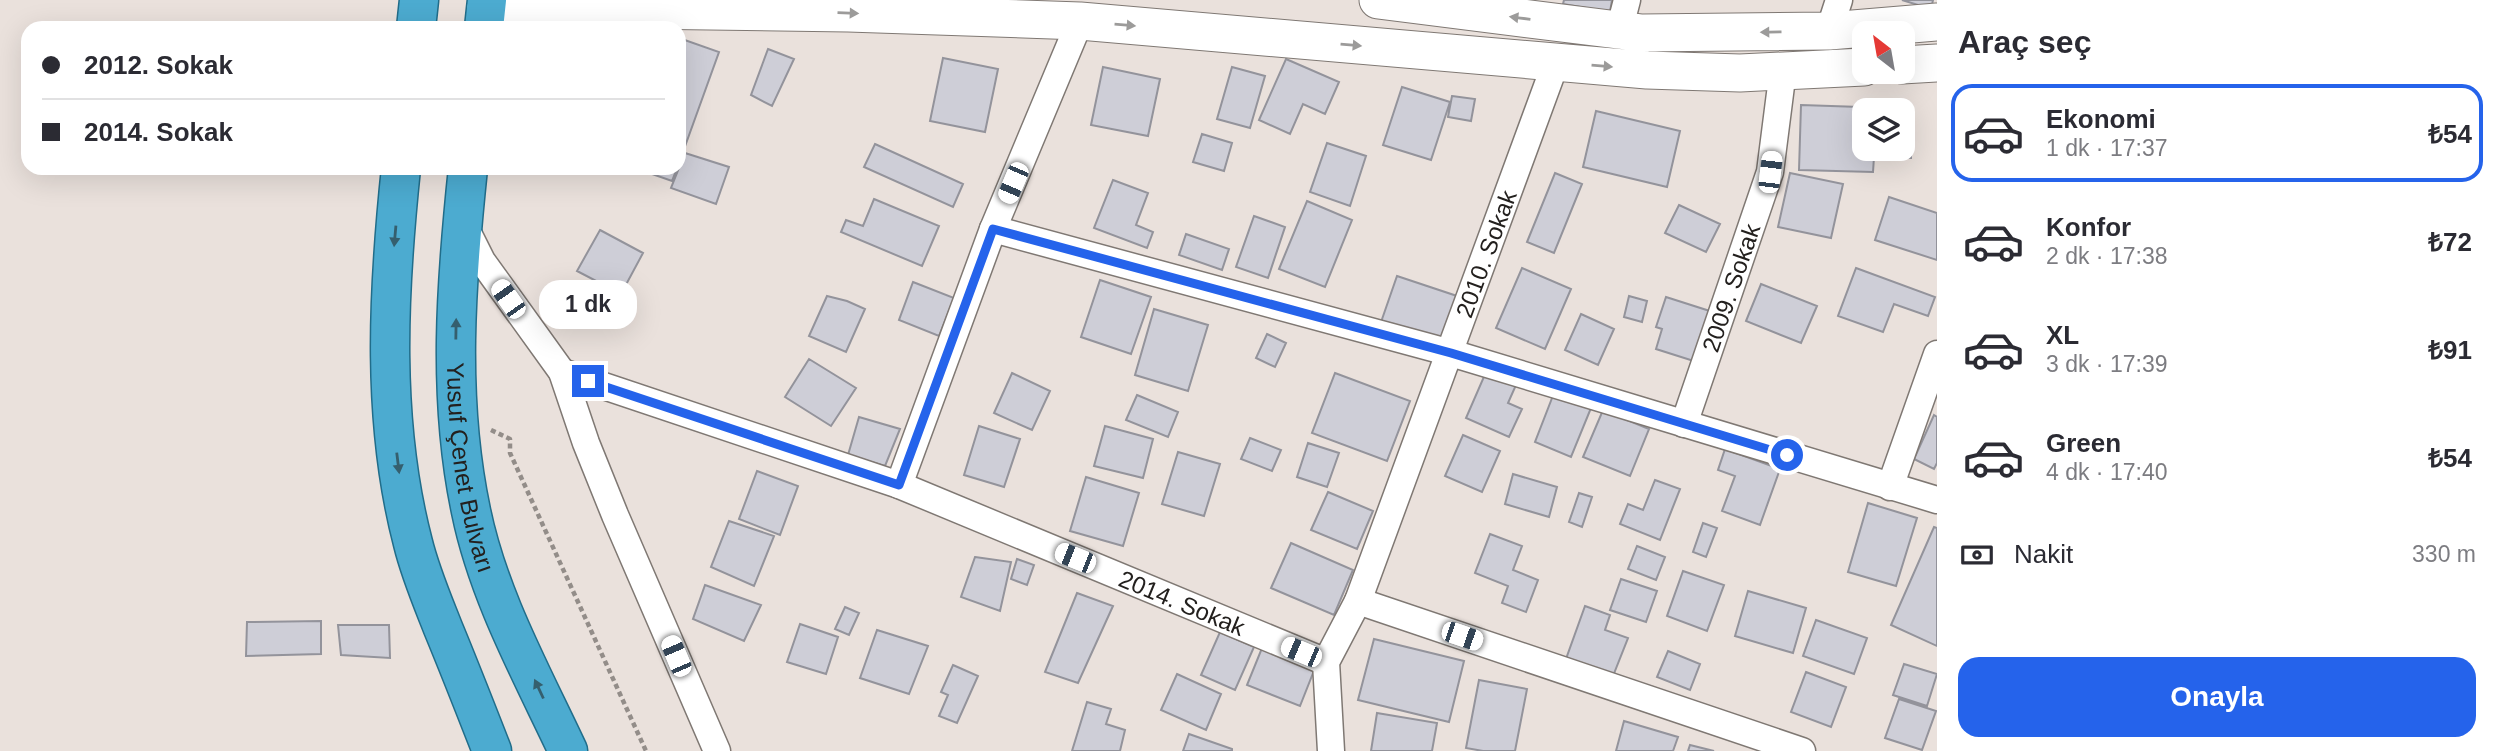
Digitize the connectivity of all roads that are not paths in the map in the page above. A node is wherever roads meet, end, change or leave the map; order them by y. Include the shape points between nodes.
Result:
1 (419, 0) edge
2 (1378, 0) edge
3 (486, 12) edge
4 (1623, 16) edge
5 (1834, 16) edge
6 (417, 21) edge
7 (1080, 21) junction
8 (1937, 22) edge
9 (1556, 62) junction
10 (1937, 63) edge
11 (1915, 64) edge
12 (1852, 67) edge
13 (1783, 70) junction
14 (400, 175) edge
15 (467, 175) edge
16 (462, 222) junction
17 (993, 229) junction
18 (1451, 353) junction
19 (1937, 354) edge
20 (562, 372) junction
21 (1684, 424) junction
22 (899, 485) junction
23 (1890, 487) junction
24 (1937, 500) edge
25 (1358, 601) junction
26 (1326, 662) junction
27 (492, 751) edge
28 (568, 751) edge
29 (717, 751) edge
30 (1331, 751) edge
31 (1802, 751) edge

1 - 6 highway
4 -> 2 main road
3 -> 7 main road via 848,13
5 -> 4 main road via 1642,33
5 - 8 main road
7 -> 9 main road
7 - 17 street
9 -> 13 main road via 1647,70
9 - 18 street, 2010. Sokak
10 - 11 main road
12 - 13 main road
13 - 21 street, 2009. Sokak via 1770,172
14 -> 27 highway via 390,290 390,357 401,491 427,586
15 - 16 highway, Yusuf Çenet Bulvarı
16 - 20 street via 482,261
28 -> 16 highway, Yusuf Çenet Bulvarı via 509,625 471,512 458,416 456,358
17 - 18 street
17 - 22 street
18 - 21 street
18 - 25 street, 2010. Sokak
19 - 23 street
20 - 22 street, 2014. Sokak
20 - 29 street via 610,503
21 - 23 street
22 - 26 street, 2014. Sokak
23 - 24 street
25 - 26 street, 2010. Sokak
25 - 31 street
26 - 30 street

